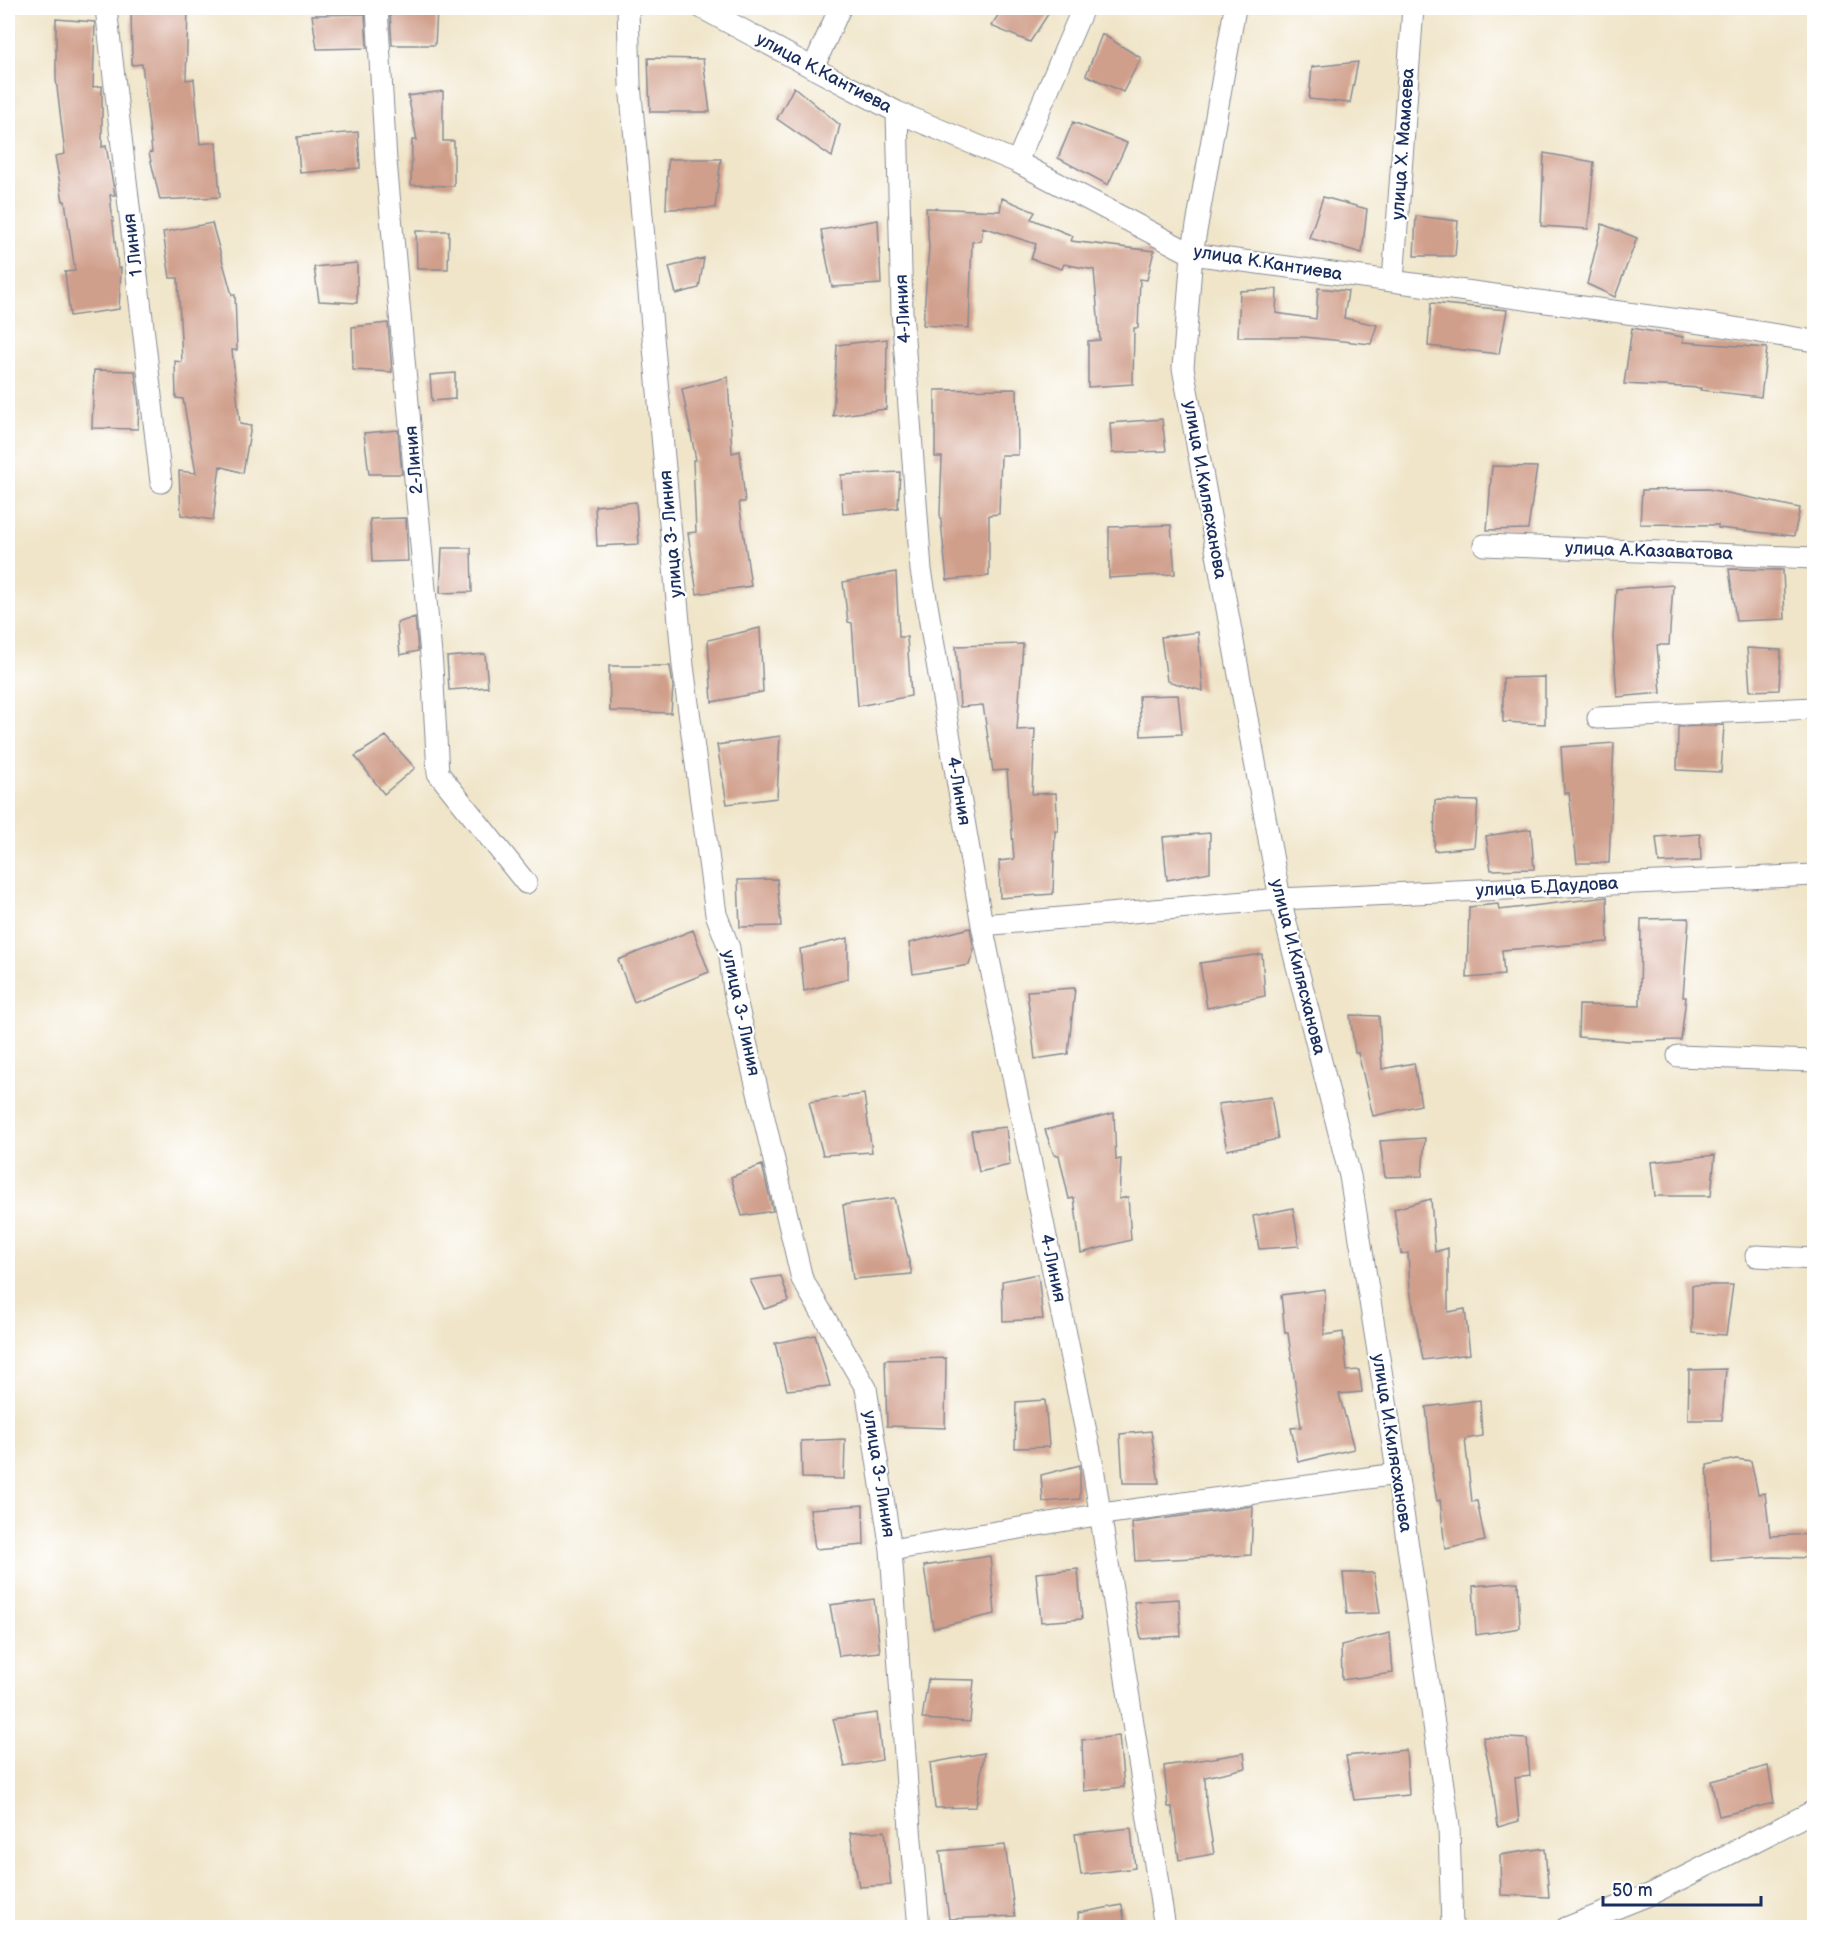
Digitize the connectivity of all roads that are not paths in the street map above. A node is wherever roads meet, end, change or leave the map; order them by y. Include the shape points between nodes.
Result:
1 (106, 8) edge
2 (377, 8) edge
3 (628, 8) edge
4 (702, 8) edge
5 (840, 8) edge
6 (1083, 8) edge
7 (1235, 8) edge
8 (1413, 8) edge
9 (813, 68) junction
10 (897, 112) junction
11 (1017, 162) junction
12 (1192, 254) junction
13 (1393, 281) junction
14 (1815, 341) edge
15 (161, 482) dead end
16 (1484, 545) dead end
17 (1815, 558) edge
18 (1815, 708) edge
19 (1598, 718) dead end
20 (1815, 874) edge
21 (526, 883) dead end
22 (1280, 899) junction
23 (982, 925) junction
24 (1678, 1056) dead end
25 (1815, 1061) edge
26 (1756, 1256) dead end
27 (1815, 1259) edge
28 (1397, 1474) junction
29 (1101, 1514) junction
30 (891, 1550) junction
31 (1815, 1811) edge
32 (919, 1928) edge
33 (1165, 1928) edge
34 (1452, 1928) edge
35 (1566, 1928) edge

1 - 15 street, 1 Линия
2 - 21 street, 2-Линия via 386,161 432,666 438,773
3 - 30 street, улица 3- Линия via 630,84 683,666 716,914 729,948 734,991 802,1279 866,1388
4 - 9 street, улица К.Кантиева
5 - 9 street
6 - 11 street
7 - 12 street, улица И.Килясханова
8 - 13 street, улица Х. Мамаева
9 - 10 street, улица К.Кантиева
10 - 11 street, улица К.Кантиева
10 - 23 street, 4-Линия via 902,312 921,570
11 - 12 street, улица К.Кантиева
12 - 13 street, улица К.Кантиева
12 - 22 street, улица И.Килясханова via 1183,368
13 - 14 street, улица К.Кантиева
16 - 17 street, улица А.Казаватова
18 - 19 street
20 - 22 street, улица Б.Даудова
22 - 23 street, улица Б.Даудова
22 - 28 street, улица И.Килясханова via 1350,1176
23 - 29 street, 4-Линия
24 - 25 street
26 - 27 street
28 - 29 street
28 - 34 street, улица И.Килясханова via 1449,1827
29 - 30 street
29 - 33 street, 4-Линия
30 - 32 street, улица 3- Линия
31 - 35 street via 1651,1894

